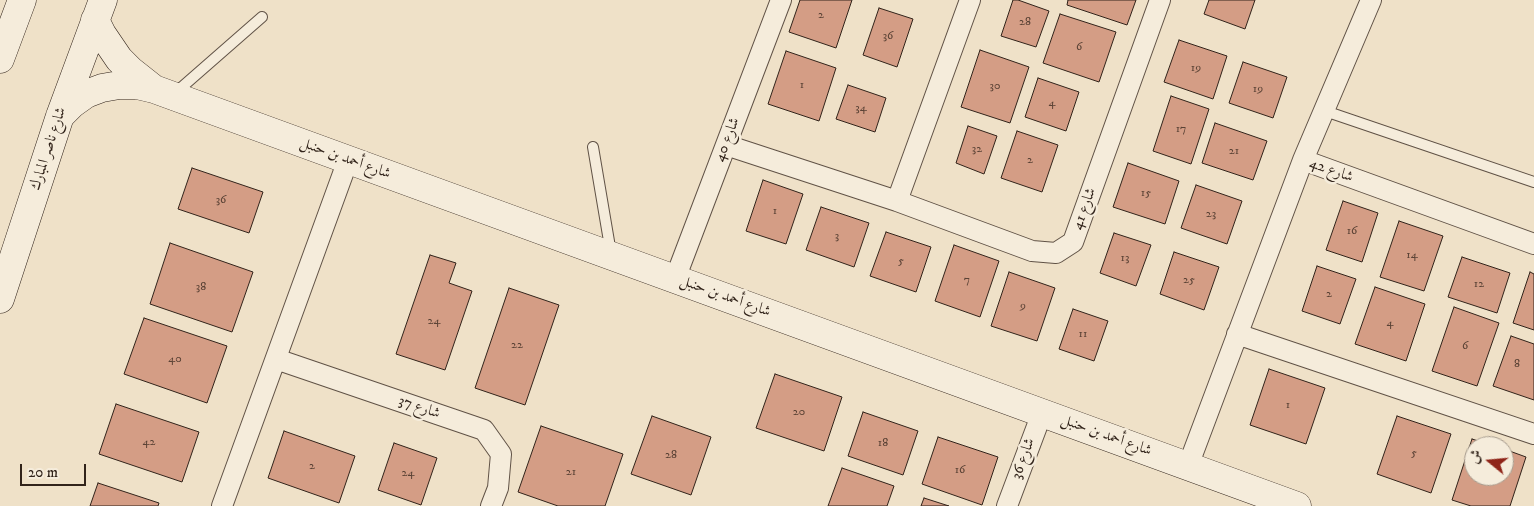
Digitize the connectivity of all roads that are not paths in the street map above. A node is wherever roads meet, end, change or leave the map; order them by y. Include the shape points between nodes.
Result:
1 (22, 0) edge
2 (781, 0) edge
3 (970, 0) edge
4 (1160, 0) edge
5 (1371, 0) edge
6 (99, 10) edge
7 (262, 17) dead end
8 (0, 59) edge
9 (163, 93) junction
10 (1325, 111) junction
11 (60, 116) junction
12 (726, 145) junction
13 (592, 147) dead end
14 (348, 160) junction
15 (1302, 160) junction
16 (1534, 182) edge
17 (897, 201) junction
18 (1534, 244) edge
19 (612, 256) junction
20 (675, 279) junction
21 (0, 299) edge
22 (1237, 334) junction
23 (276, 359) junction
24 (1042, 413) junction
25 (1534, 434) edge
26 (1188, 466) junction
27 (1283, 504) edge
28 (222, 506) edge
29 (492, 506) edge
30 (1007, 506) edge

1 - 8 street
2 - 12 street, شارع 40
3 - 17 street
4 - 17 street, شارع 41 via 1073,242 1056,253 1032,251
5 - 10 street
6 - 9 street, شارع أحمد بن حنبل via 102,34 119,59
6 - 11 street, شارع ناصر المبارك
7 - 9 lane
9 - 11 street, شارع أحمد بن حنبل via 137,85 102,88 79,99
9 - 14 street, شارع أحمد بن حنبل
10 - 15 street
10 - 16 lane
11 - 21 street, شارع ناصر المبارك
12 - 17 street, شارع 41
12 - 20 street, شارع 40
13 - 19 lane
14 - 19 street, شارع أحمد بن حنبل
14 - 23 street
15 - 18 street, شارع 42
15 - 22 street, شارع 42
19 - 20 street, شارع أحمد بن حنبل
20 - 24 street, شارع أحمد بن حنبل
22 - 25 street
22 - 26 street, شارع 42
23 - 28 street
23 - 29 street, شارع 37 via 484,430 501,454 498,488
24 - 26 street, شارع أحمد بن حنبل
24 - 30 street, شارع 36
26 - 27 street, شارع أحمد بن حنبل

